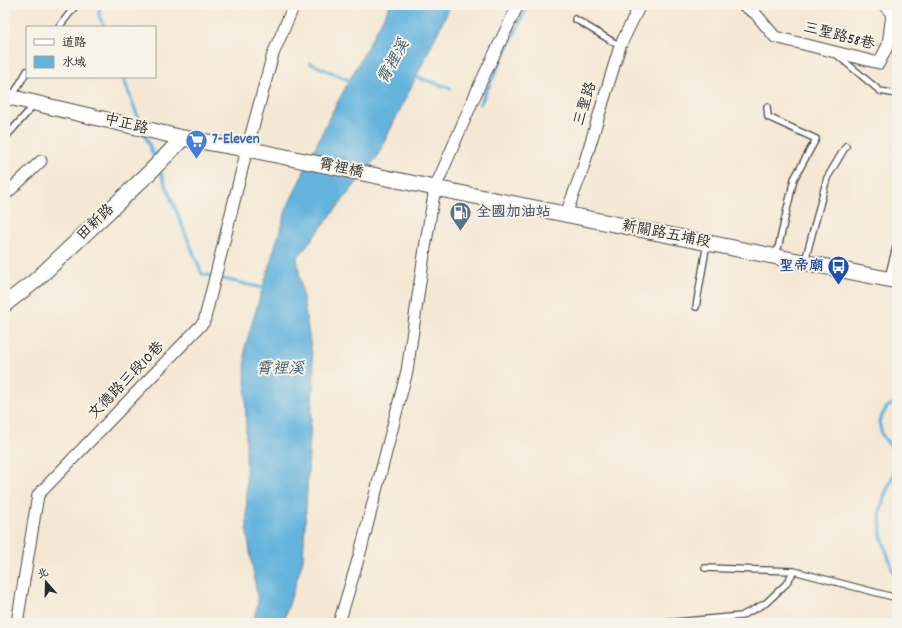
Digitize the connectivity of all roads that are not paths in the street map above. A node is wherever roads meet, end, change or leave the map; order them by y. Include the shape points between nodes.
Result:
1 (76, 5) edge
2 (294, 5) edge
3 (518, 5) edge
4 (640, 5) edge
5 (743, 5) edge
6 (884, 5) edge
7 (575, 19) dead end
8 (60, 26) edge
9 (620, 46) junction
10 (832, 51) junction
11 (26, 72) edge
12 (897, 94) edge
13 (8, 96) edge
14 (36, 103) junction
15 (767, 107) dead end
16 (5, 138) edge
17 (183, 138) junction
18 (846, 146) dead end
19 (247, 149) junction
20 (41, 161) dead end
21 (435, 188) junction
22 (5, 195) edge
23 (566, 214) junction
24 (707, 243) junction
25 (897, 243) edge
26 (776, 257) junction
27 (805, 262) junction
28 (892, 280) edge
29 (5, 304) edge
30 (696, 307) dead end
31 (705, 568) dead end
32 (794, 571) junction
33 (897, 598) edge
34 (17, 623) edge
35 (339, 623) edge
36 (664, 623) edge

1 - 8 lane
2 - 19 street, 文德路三段10巷 via 273,54
3 - 21 street
4 - 9 street, 三聖路
5 - 10 street, 三聖路58巷 via 755,13 775,37
6 - 10 street, 三聖路58巷 via 892,14 888,46 879,63
7 - 9 lane
9 - 23 street, 三聖路 via 582,171
10 - 12 lane via 880,91
11 - 13 lane
13 - 14 main road, 中正路
14 - 16 lane
14 - 17 main road, 中正路
15 - 26 lane via 768,117 816,139 794,180
17 - 19 main road, 中正路
17 - 29 main road, 田新路 via 35,281
18 - 27 lane via 827,178
19 - 21 main road, 霄裡橋
19 - 34 street, 文德路三段10巷 via 204,322 38,494
20 - 22 street
21 - 23 main road, 新關路五埔段
21 - 35 street via 407,371 360,553
23 - 24 main road, 新關路五埔段
24 - 26 main road, 新關路五埔段
24 - 30 lane
25 - 28 lane
26 - 27 main road, 新關路五埔段
27 - 28 main road, 新關路五埔段
31 - 32 lane
32 - 33 lane
32 - 36 lane via 786,584 766,603 741,616

